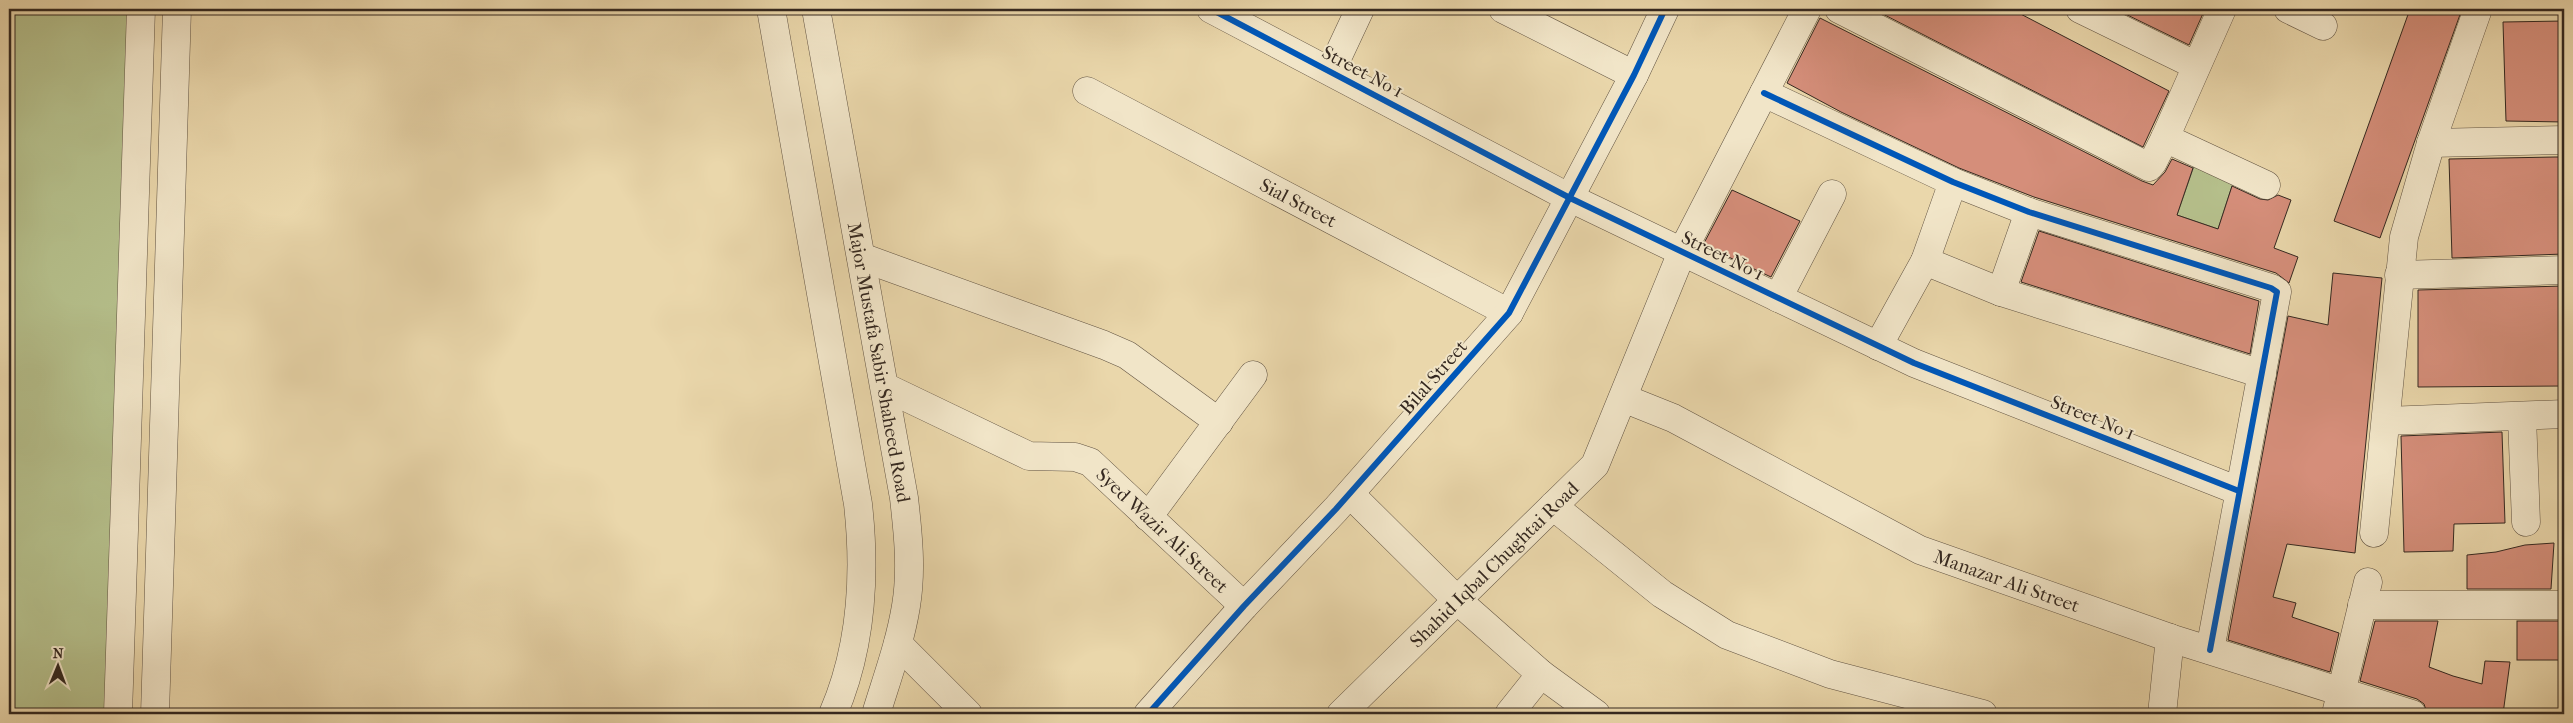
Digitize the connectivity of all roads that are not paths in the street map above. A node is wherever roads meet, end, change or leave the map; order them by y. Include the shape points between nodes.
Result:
1 (141, 9) edge
2 (177, 9) edge
3 (771, 9) edge
4 (816, 9) edge
5 (1211, 9) edge
6 (1360, 9) edge
7 (1503, 9) edge
8 (1665, 9) edge
9 (1807, 9) edge
10 (1839, 9) edge
11 (2080, 9) edge
12 (2222, 9) edge
13 (2288, 9) edge
14 (2478, 9) edge
15 (2323, 26) dead end
16 (2195, 65) junction
17 (1331, 71) junction
18 (1634, 75) junction
19 (1086, 91) dead end
20 (1764, 92) junction
21 (2165, 138) junction
22 (2564, 140) edge
23 (2431, 143) junction
24 (1953, 182) junction
25 (2266, 186) dead end
26 (1832, 194) dead end
27 (1570, 198) junction
28 (2029, 212) junction
29 (1682, 252) junction
30 (861, 258) junction
31 (1925, 260) junction
32 (2564, 270) edge
33 (2399, 275) junction
34 (2001, 292) junction
35 (1778, 298) junction
36 (1510, 313) junction
37 (1878, 346) junction
38 (2262, 374) junction
39 (1254, 375) dead end
40 (884, 387) junction
41 (1624, 398) junction
42 (2564, 414) edge
43 (2522, 416) junction
44 (2386, 421) junction
45 (1219, 422) junction
46 (2239, 491) junction
47 (1350, 494) junction
48 (1553, 506) junction
49 (1148, 517) junction
50 (2526, 522) dead end
51 (2374, 533) dead end
52 (1457, 600) junction
53 (2564, 605) edge
54 (1244, 606) junction
55 (2170, 638) junction
56 (898, 644) junction
57 (2210, 650) junction
58 (1541, 674) junction
59 (2338, 703) edge
60 (118, 714) edge
61 (155, 714) edge
62 (833, 714) edge
63 (876, 714) edge
64 (968, 714) edge
65 (1148, 714) edge
66 (1341, 714) edge
67 (1509, 714) edge
68 (1596, 714) edge
69 (1983, 714) edge
70 (2162, 714) edge
71 (2412, 714) edge

1 - 60 street
2 - 61 street
3 - 62 street via 863,549 856,639
4 - 30 street, Major Mustafa Sabir Shaheed Road
5 - 17 street, Street No 1
6 - 17 street
7 - 18 street
8 - 18 street, Bilal Street
9 - 20 street, Shahid Iqbal Chughtai Road
10 - 21 street via 2140,164 2149,167
11 - 16 street
12 - 16 street
13 - 15 street
14 - 23 street
16 - 21 street
17 - 27 street, Street No 1
18 - 27 street, Bilal Street
19 - 36 street, Sial Street
20 - 24 street
20 - 29 street, Shahid Iqbal Chughtai Road
21 - 25 street
22 - 23 street
23 - 33 street via 2410,210
24 - 28 street
24 - 31 street
26 - 35 street
27 - 29 street, Street No 1
27 - 36 street, Bilal Street
28 - 34 street
28 - 38 street via 2277,292
29 - 35 street, Street No 1
29 - 41 street, Shahid Iqbal Chughtai Road
30 - 40 street, Major Mustafa Sabir Shaheed Road
30 - 45 street via 1127,355
31 - 34 street
31 - 37 street
32 - 33 street
33 - 44 street
34 - 38 street
35 - 37 street, Street No 1
36 - 47 street, Bilal Street
37 - 46 street, Street No 1
38 - 46 street
39 - 45 street
40 - 49 street, Syed Wazir Ali Street via 1029,456 1075,457 1090,462
40 - 56 street, Major Mustafa Sabir Shaheed Road via 904,498 909,546 906,604
41 - 48 street, Shahid Iqbal Chughtai Road via 1595,465
41 - 55 street, Manazar Ali Street via 1673,418 1920,550
42 - 43 street
43 - 44 street
43 - 50 street
44 - 51 street
45 - 49 street
46 - 57 street
47 - 52 street
47 - 54 street, Bilal Street
48 - 52 street, Shahid Iqbal Chughtai Road
48 - 69 street via 1662,594 1727,635 1830,674
49 - 54 street, Syed Wazir Ali Street
52 - 58 street
52 - 66 street, Shahid Iqbal Chughtai Road
53 - 59 street via 2365,594
54 - 65 street, Bilal Street
55 - 57 street, Manazar Ali Street
55 - 70 street
56 - 63 street, Major Mustafa Sabir Shaheed Road
56 - 64 street
57 - 59 street, Manazar Ali Street
58 - 67 street
58 - 68 street
59 - 71 street, Manazar Ali Street

